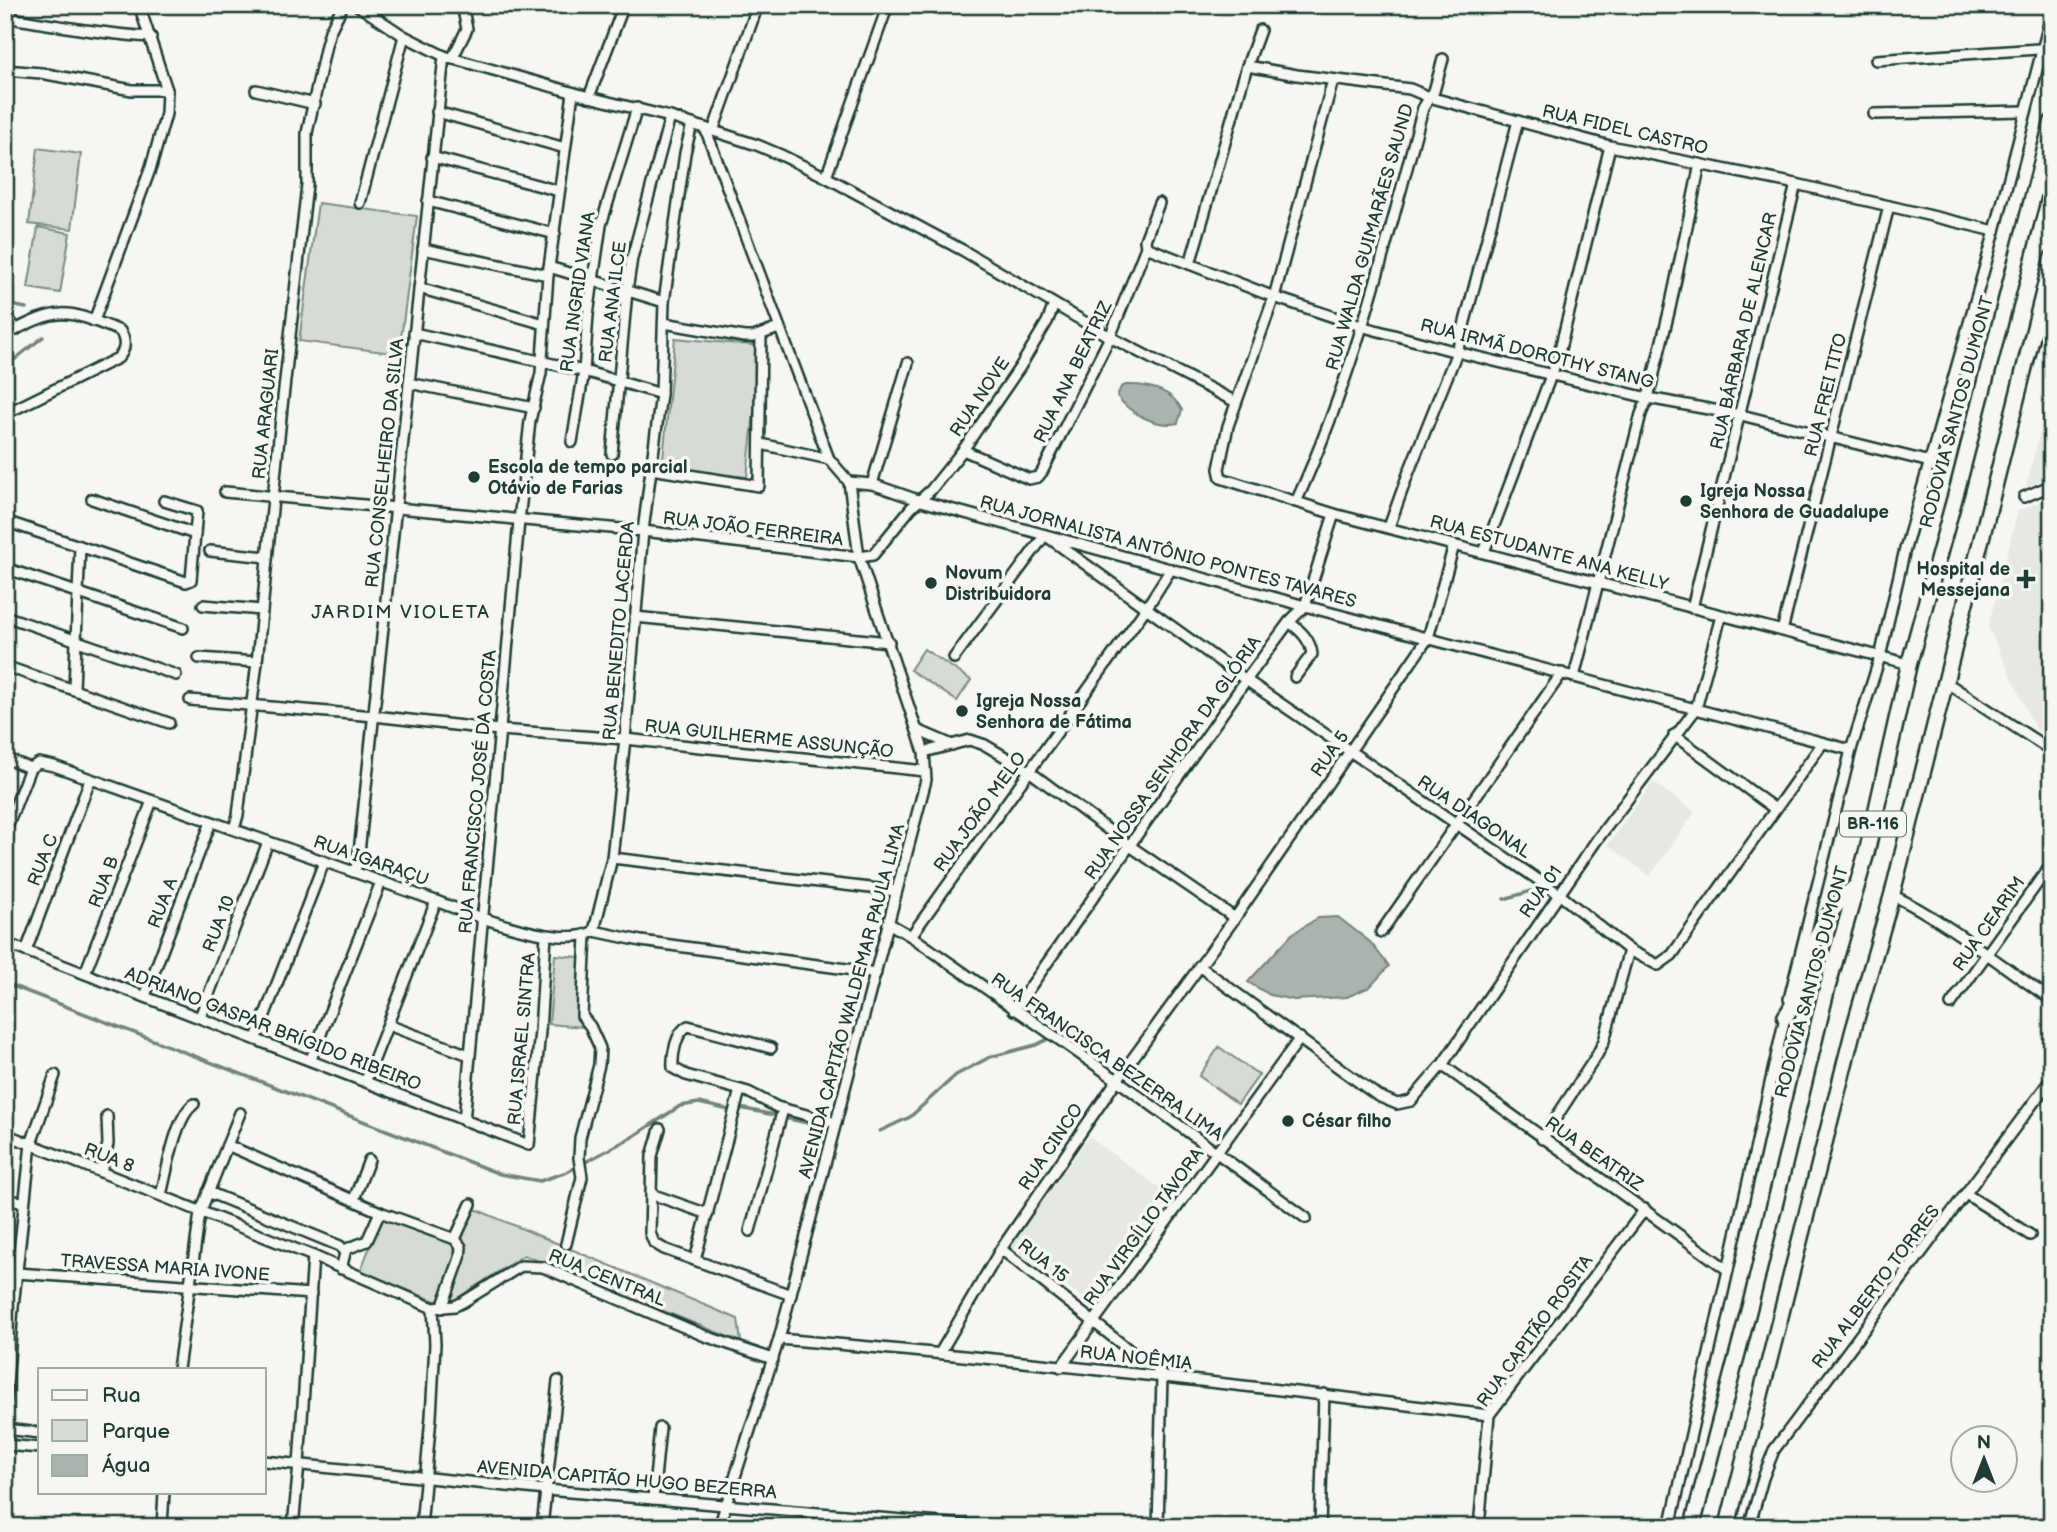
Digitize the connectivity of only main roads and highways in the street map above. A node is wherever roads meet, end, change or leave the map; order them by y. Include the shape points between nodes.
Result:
1 (2052, 122) edge
2 (2052, 258) edge
3 (1856, 886) junction
4 (1785, 1017) road end
5 (1692, 1527) edge
6 (1727, 1527) edge

1 - 3 highway, RODOVIA SANTOS DUMONT / BR-116 via 1909,664
2 - 6 highway, BR-116
3 - 4 highway via 1819,930 1801,989
3 - 5 highway, RODOVIA SANTOS DUMONT / BR-116 via 1826,989

